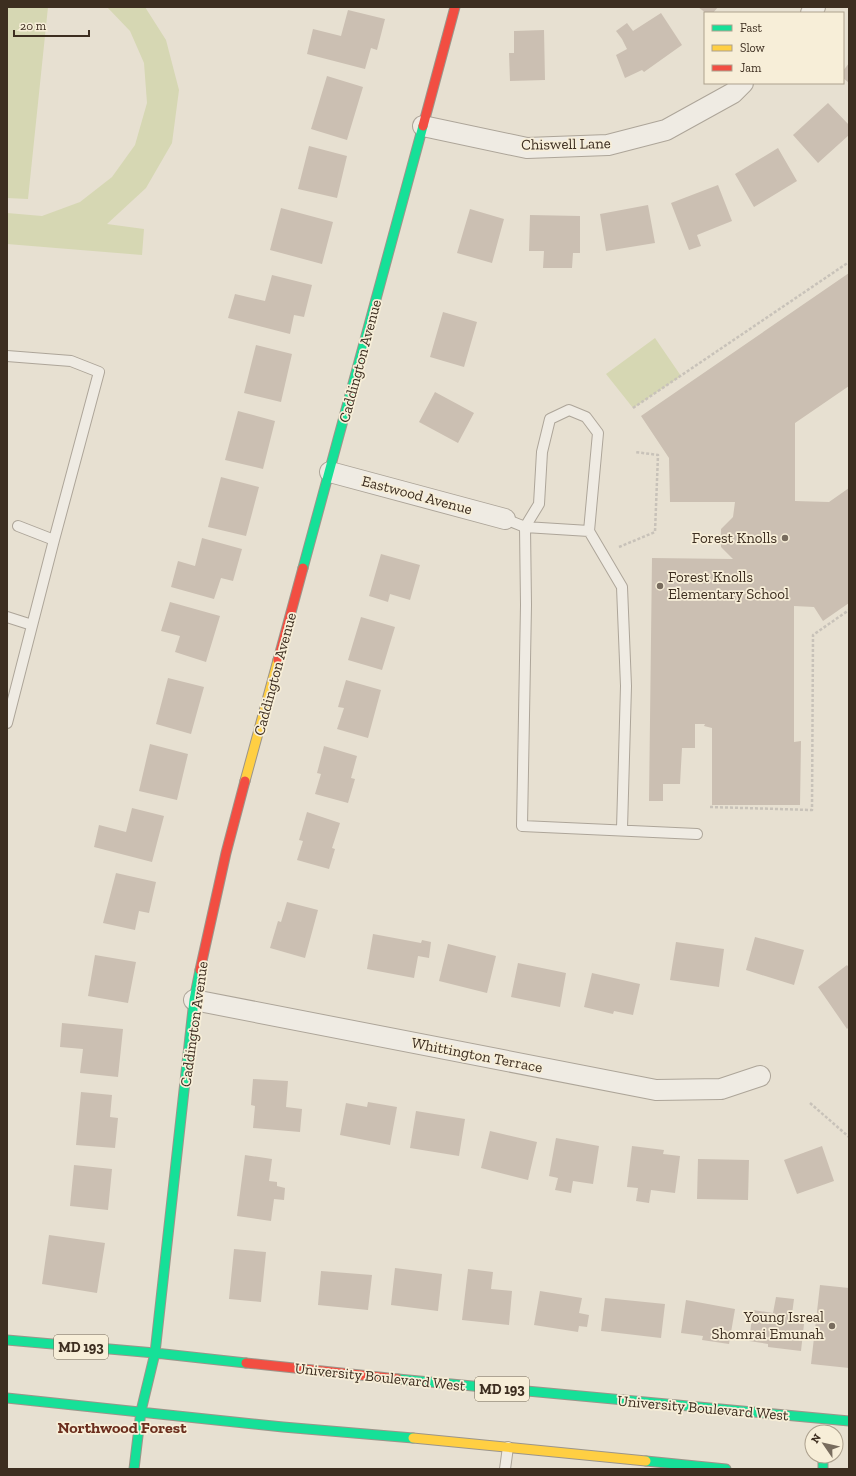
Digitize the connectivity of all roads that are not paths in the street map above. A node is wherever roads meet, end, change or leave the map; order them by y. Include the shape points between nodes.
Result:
1 (455, 7) edge
2 (742, 84) edge
3 (423, 126) junction
4 (7, 356) edge
5 (330, 472) junction
6 (505, 519) joint
7 (18, 526) dead end
8 (525, 527) junction
9 (589, 532) junction
10 (54, 540) junction
11 (7, 617) edge
12 (32, 625) junction
13 (7, 723) edge
14 (622, 830) junction
15 (697, 834) dead end
16 (194, 1000) junction
17 (760, 1076) dead end
18 (7, 1340) edge
19 (155, 1353) junction
20 (7, 1398) edge
21 (141, 1411) junction
22 (849, 1421) edge
23 (508, 1447) junction
24 (134, 1469) edge
25 (505, 1469) edge
26 (726, 1469) edge

1 - 3 main road, Caddington Avenue
2 - 3 street, Chiswell Lane via 733,93 666,130 608,146 527,148
3 - 5 main road, Caddington Avenue
4 - 10 lane via 71,360 99,372
5 - 6 street, Eastwood Avenue
5 - 16 main road, Caddington Avenue via 226,854
6 - 8 lane
7 - 10 lane
8 - 9 lane
8 - 9 lane via 539,504 542,452 550,419 569,410 586,417 598,432
8 - 14 lane via 522,826
9 - 14 lane via 622,587 626,686
10 - 12 lane
11 - 12 lane
12 - 13 lane
14 - 15 lane
16 - 17 street, Whittington Terrace via 656,1090 721,1089
16 - 19 main road, Caddington Avenue
18 - 19 main road, University Boulevard West / MD 193
19 - 21 main road, Caddington Avenue
19 - 22 main road, University Boulevard West / MD 193 via 826,1422
20 - 21 main road
21 - 23 main road via 283,1427
21 - 24 main road, Caddington Avenue
23 - 25 lane
23 - 26 main road

